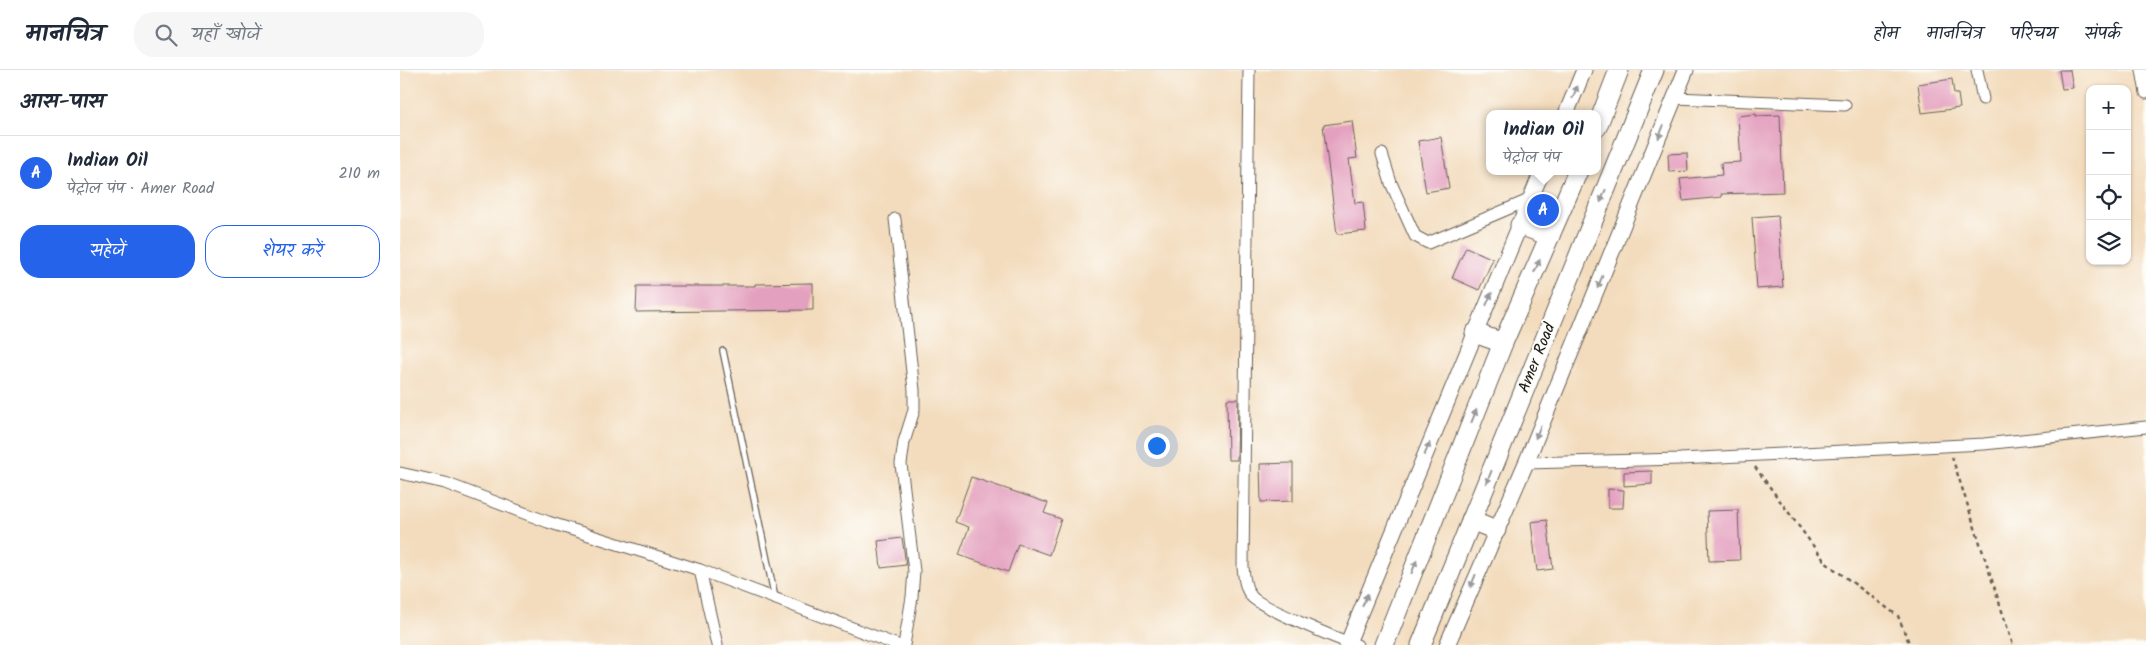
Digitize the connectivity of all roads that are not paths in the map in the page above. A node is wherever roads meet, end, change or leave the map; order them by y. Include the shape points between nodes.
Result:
1 (1249, 70) edge
2 (1584, 70) edge
3 (1619, 70) edge
4 (1654, 70) edge
5 (1686, 70) edge
6 (1977, 70) edge
7 (2142, 70) edge
8 (2146, 93) edge
9 (1675, 98) junction
10 (1983, 99) dead end
11 (1845, 105) dead end
12 (1568, 110) edge
13 (1601, 117) edge
14 (1382, 154) dead end
15 (1540, 175) edge
16 (1576, 175) edge
17 (1531, 199) junction
18 (896, 219) dead end
19 (1520, 225) junction
20 (1550, 236) junction
21 (1475, 333) junction
22 (1503, 343) junction
23 (723, 351) dead end
24 (2146, 427) edge
25 (1526, 463) junction
26 (400, 474) edge
27 (1472, 520) junction
28 (1496, 530) junction
29 (700, 570) junction
30 (774, 598) junction
31 (1351, 644) edge
32 (717, 645) edge
33 (897, 645) edge
34 (904, 645) edge
35 (1384, 645) edge
36 (1421, 645) edge
37 (1447, 645) edge

1 - 31 street via 1245,584 1252,596 1267,606
12 -> 2 street
3 - 13 highway
4 -> 27 highway, Amer Road
5 - 9 street
6 - 10 street
7 - 8 street
9 - 11 street
9 -> 25 street
14 - 17 street via 1404,214 1414,236 1421,241 1438,240
15 - 17 street
16 - 20 highway
17 - 19 street
18 - 34 street via 914,390 914,410 901,464 914,571
19 - 20 highway
21 -> 19 street
22 -> 20 highway
21 - 22 highway
31 -> 21 street
35 -> 22 highway
23 - 30 lane
24 - 25 street via 1984,444
25 - 28 street
26 - 29 street via 445,484 548,522
27 - 28 highway
27 - 36 highway, Amer Road
28 -> 37 street
29 - 30 street
29 - 32 street
30 - 33 street

